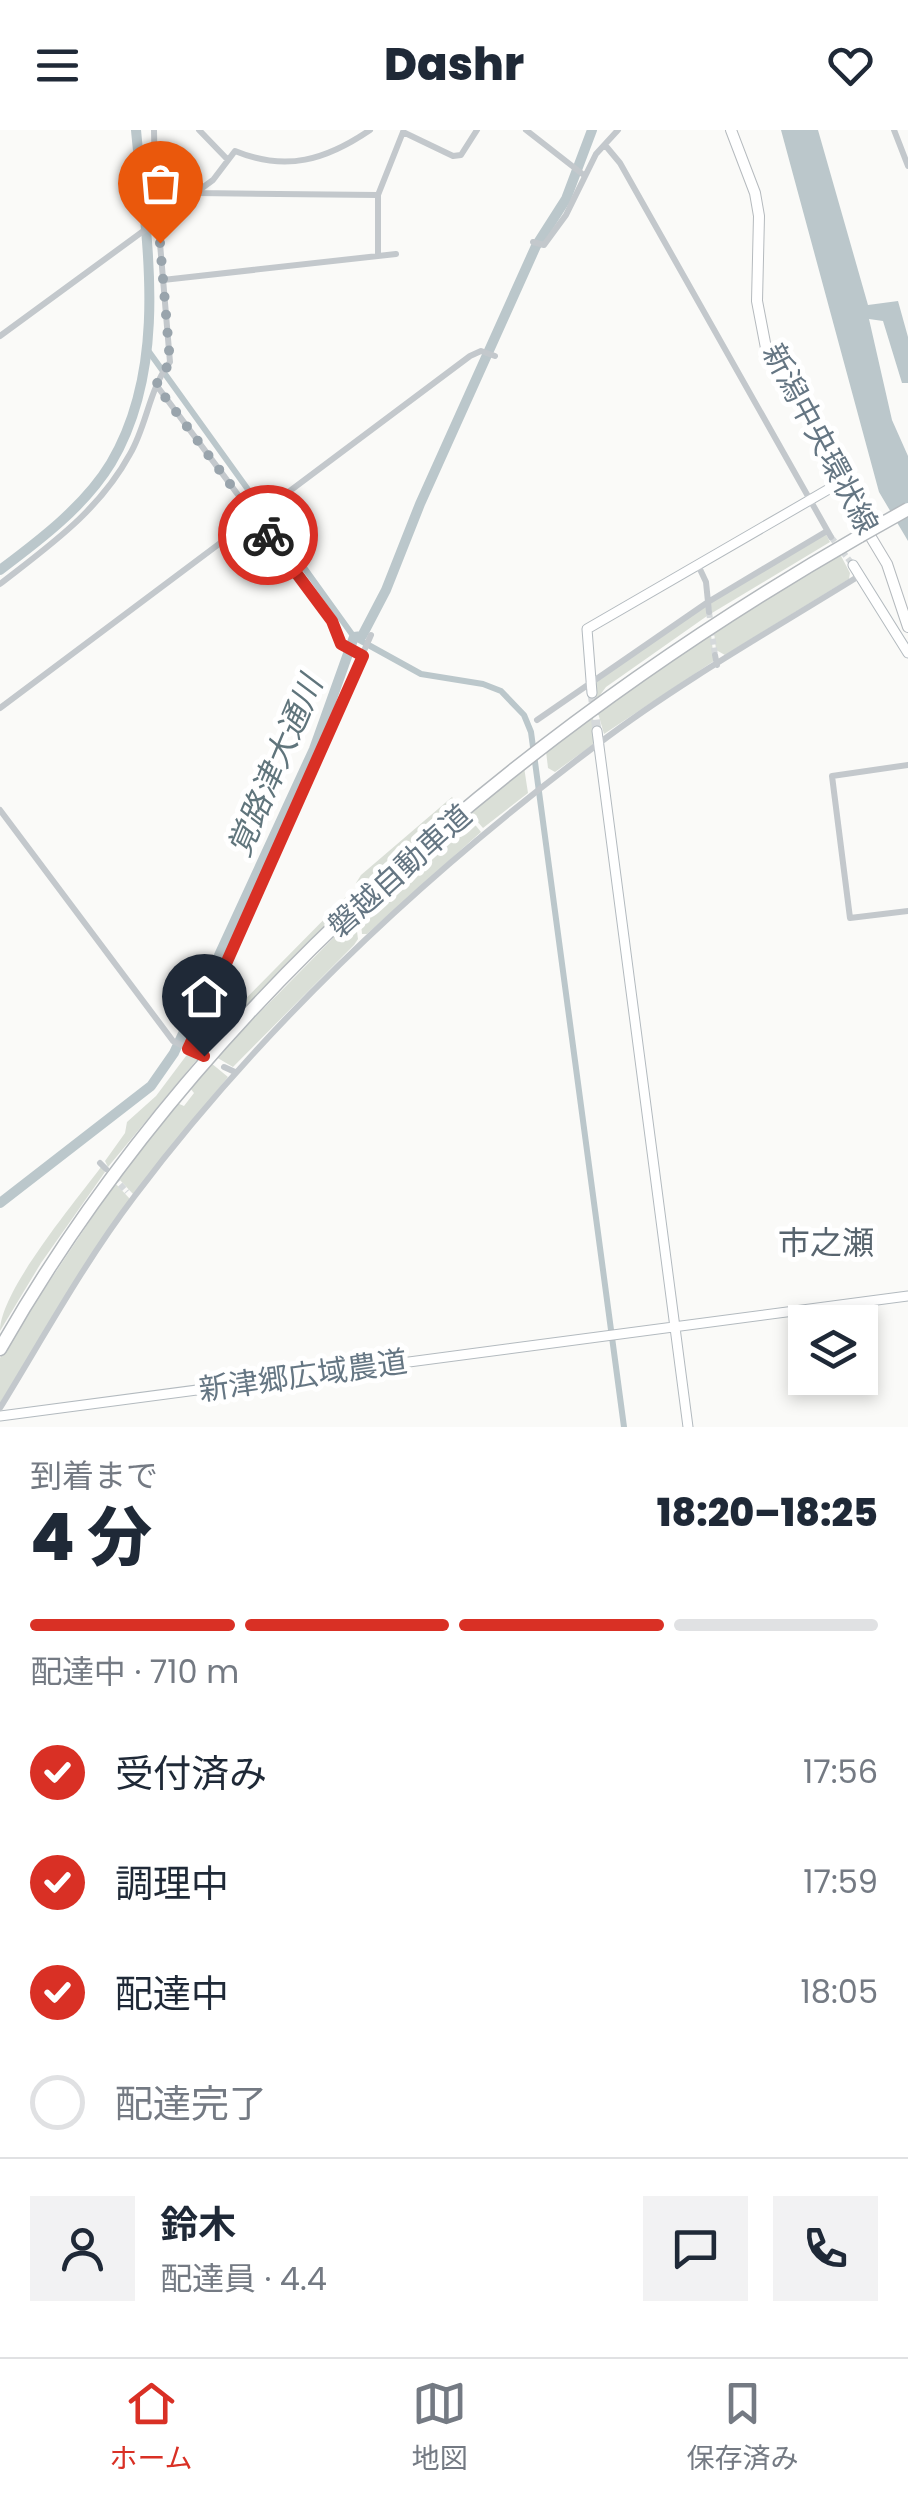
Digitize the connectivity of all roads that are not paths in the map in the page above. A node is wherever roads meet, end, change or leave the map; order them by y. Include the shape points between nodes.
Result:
1 (154, 130) edge
2 (199, 130) edge
3 (370, 130) edge
4 (477, 130) edge
5 (526, 130) edge
6 (618, 130) edge
7 (732, 130) edge
8 (894, 130) edge
9 (402, 131) edge
10 (606, 144) junction
11 (228, 160) junction
12 (908, 166) edge
13 (584, 175) junction
14 (196, 194) junction
15 (378, 195) junction
16 (156, 219) junction
17 (538, 243) dead end
18 (396, 254) dead end
19 (378, 255) junction
20 (164, 280) junction
21 (0, 336) edge
22 (490, 354) dead end
23 (158, 381) junction
24 (842, 482) junction
25 (811, 500) junction
26 (908, 509) edge
27 (256, 517) junction
28 (698, 566) junction
29 (853, 566) tunnel mouth
30 (859, 576) junction
31 (0, 584) edge
32 (708, 602) junction
33 (709, 612) tunnel mouth
34 (908, 626) edge
35 (370, 635) dead end
36 (362, 653) junction
37 (908, 653) edge
38 (716, 655) tunnel mouth
39 (717, 665) junction
40 (591, 687) junction
41 (0, 708) edge
42 (537, 720) dead end
43 (597, 732) tunnel mouth
44 (599, 743) junction
45 (908, 765) edge
46 (0, 810) edge
47 (908, 911) edge
48 (186, 1048) junction
49 (204, 1056) dead end
50 (224, 1067) dead end
51 (236, 1072) junction
52 (908, 1296) edge
53 (675, 1326) junction
54 (0, 1350) edge
55 (0, 1408) edge
56 (0, 1416) edge
57 (688, 1427) edge

1 - 16 street
2 - 11 street
3 - 11 street via 304,162 274,163 235,151
4 - 9 street via 461,155 453,156
5 - 13 street
6 - 10 street
7 - 24 main road, 新潟中央環状線 via 755,193 757,301 766,348 814,418
8 - 12 street
9 - 15 street
10 - 13 street
10 - 25 street
11 - 14 street
13 - 17 street via 566,214
14 - 15 street
14 - 16 street
15 - 19 street
16 - 20 street
16 - 21 street
18 - 19 street
19 - 20 street
20 - 23 street via 167,365
22 - 27 street via 470,356
23 - 27 street
23 - 31 street via 131,454 96,504
24 - 25 street
24 - 34 main road, 新潟中央環状線 via 887,564
25 - 28 street
25 - 32 street via 829,534
26 - 54 highway, 磐越自動車道, bridge via 725,617 546,745 354,910 207,1063 98,1198
27 - 36 street via 344,646
27 - 41 street
28 - 32 street
28 - 40 street via 588,630
29 - 30 street
30 - 37 street
30 - 39 street
32 - 33 street
32 - 40 street
35 - 36 street
36 - 48 street
38 - 39 street
39 - 44 street
40 - 42 street
43 - 44 street
44 - 51 street via 361,943
44 - 53 street
45 - 47 street via 832,776 850,918
46 - 48 street
48 - 49 street
50 - 51 street
51 - 55 street via 130,1195
52 - 53 street
53 - 56 street, 新津郷広域農道
53 - 57 street

